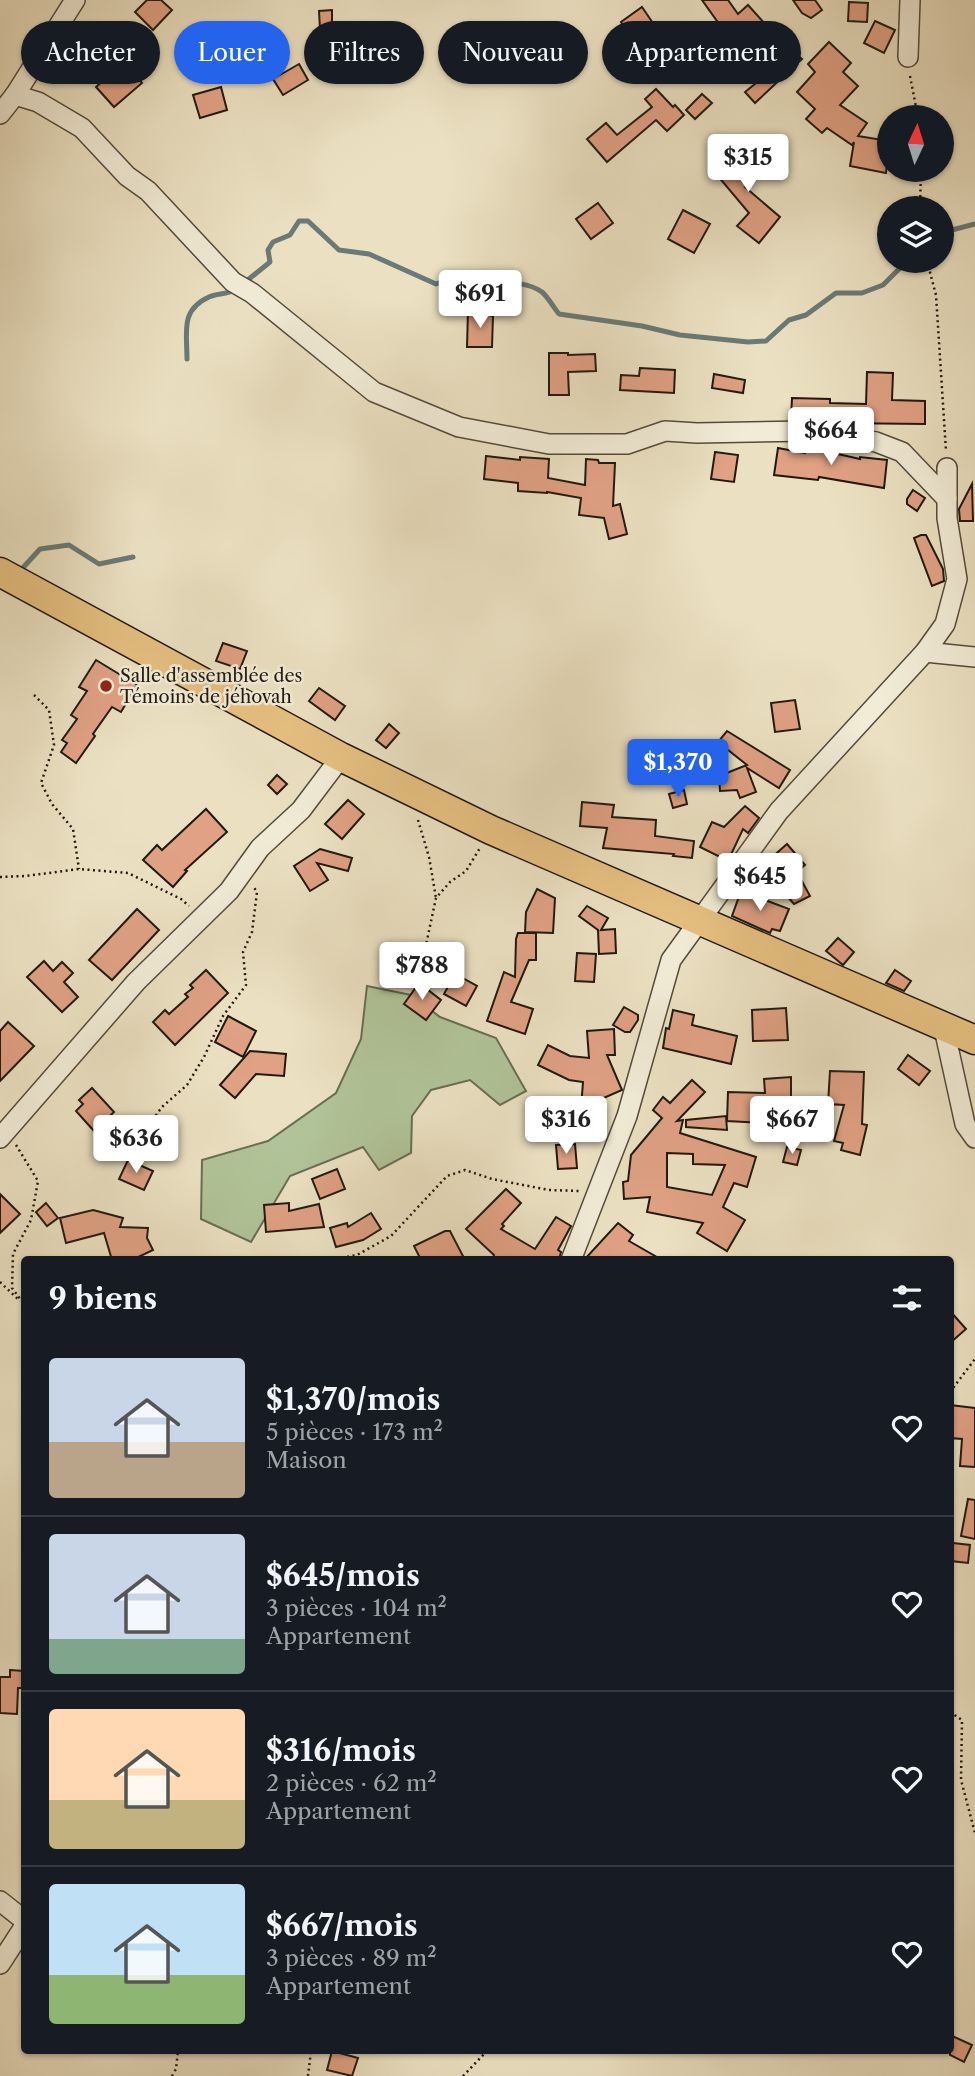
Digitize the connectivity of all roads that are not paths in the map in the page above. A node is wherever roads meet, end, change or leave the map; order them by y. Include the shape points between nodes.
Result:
1 (75, 0) edge
2 (910, 0) edge
3 (908, 57) road end
4 (15, 95) junction
5 (0, 114) edge
6 (947, 468) road end
7 (947, 499) junction
8 (12, 579) edge
9 (925, 652) junction
10 (975, 656) edge
11 (341, 757) junction
12 (700, 919) junction
13 (943, 1024) junction
14 (975, 1040) edge
15 (3, 1135) edge
16 (975, 1138) edge
17 (573, 1256) edge
18 (0, 1900) edge
19 (21, 1918) edge
20 (21, 1932) edge
21 (0, 1964) edge

1 - 4 street
2 - 3 street
4 - 5 street
4 - 7 street via 38,102 82,128 233,282 374,392 459,427 549,444 627,444 665,431 808,431 876,442 902,452
6 - 7 street
7 - 9 street via 957,579 945,624
8 - 11 highway
9 - 10 street
9 - 12 street via 779,811
11 - 12 highway via 491,830
11 - 15 street via 301,810 260,848 229,891 136,982
12 - 13 highway
12 - 17 street via 671,960 627,1116
13 - 14 highway
13 - 16 street via 965,1124
18 - 19 street
20 - 21 street

